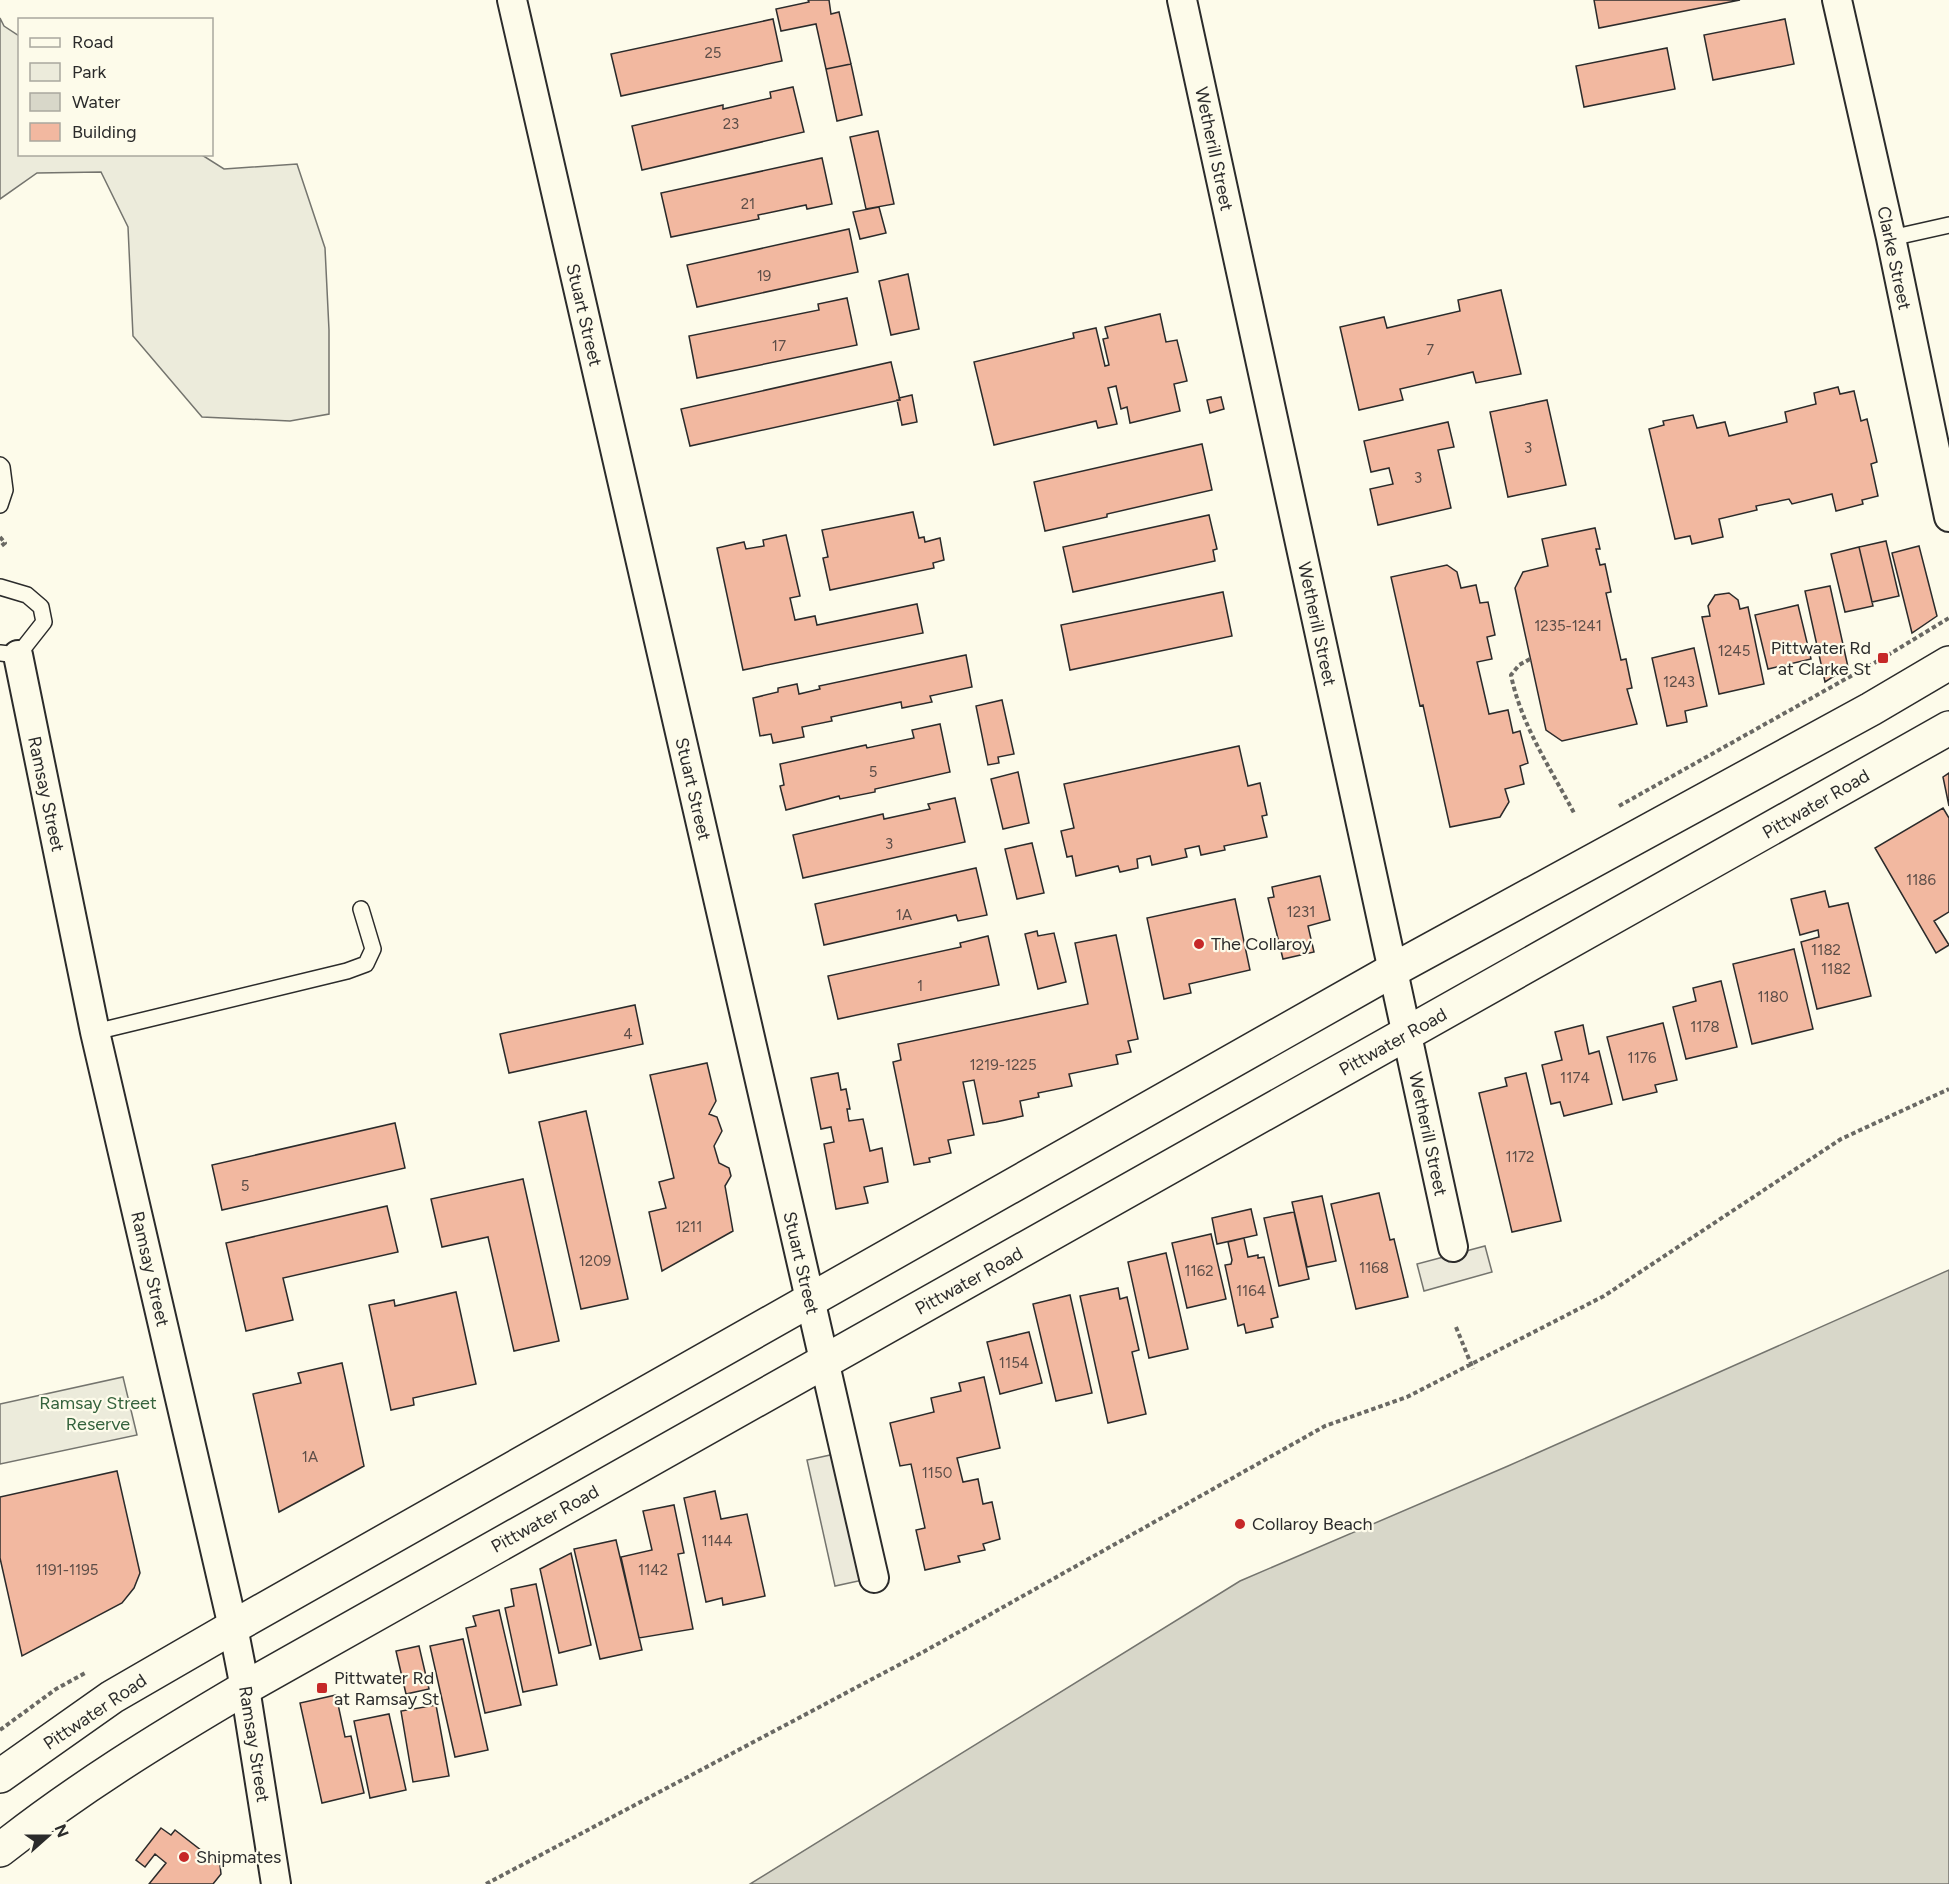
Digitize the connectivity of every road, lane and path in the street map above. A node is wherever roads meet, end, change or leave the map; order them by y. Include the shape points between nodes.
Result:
1 (512, 0) edge
2 (1182, 0) edge
3 (1836, 0) edge
4 (1949, 225) edge
5 (1891, 238) junction
6 (0, 465) edge
7 (0, 505) edge
8 (1949, 517) edge
9 (0, 537) edge
10 (0, 547) edge
11 (0, 587) edge
12 (9, 654) edge
13 (1530, 659) dead end
14 (1949, 663) edge
15 (1949, 728) edge
16 (1574, 813) dead end
17 (361, 909) dead end
18 (1393, 970) junction
19 (95, 1032) junction
20 (1407, 1034) junction
21 (1949, 1089) edge
22 (1453, 1247) dead end
23 (809, 1301) junction
24 (1456, 1326) dead end
25 (825, 1362) junction
26 (1472, 1367) junction
27 (874, 1578) dead end
28 (233, 1627) junction
29 (245, 1688) junction
30 (0, 1776) edge
31 (0, 1850) edge
32 (276, 1884) edge
33 (486, 1884) edge

1 - 23 street, Stuart Street
2 - 18 street, Wetherill Street
3 - 5 street, Clarke Street
4 - 5 lane
5 - 8 street, Clarke Street
6 - 7 lane via 5,490
9 - 10 path via 5,543
11 - 12 lane via 27,595 41,608 44,622
12 - 19 street, Ramsay Street
13 - 16 path via 1511,675 1514,688 1536,743
14 - 18 highway, Pittwater Road
15 - 20 highway, Pittwater Road
17 - 19 lane via 373,949 366,964
18 - 20 street, Wetherill Street
18 - 23 highway, Pittwater Road
19 - 28 street, Ramsay Street
20 - 22 street, Wetherill Street
20 - 25 highway, Pittwater Road
21 - 26 path via 1841,1139 1604,1296
23 - 25 street, Stuart Street
23 - 28 highway, Pittwater Road
24 - 26 path
25 - 27 street, Stuart Street
25 - 29 highway, Pittwater Road
26 - 33 path via 1407,1397 1325,1426 925,1651
28 - 29 street, Ramsay Street
28 - 30 highway, Pittwater Road via 112,1697
29 - 31 highway, Pittwater Road via 150,1744
29 - 32 street, Ramsay Street

